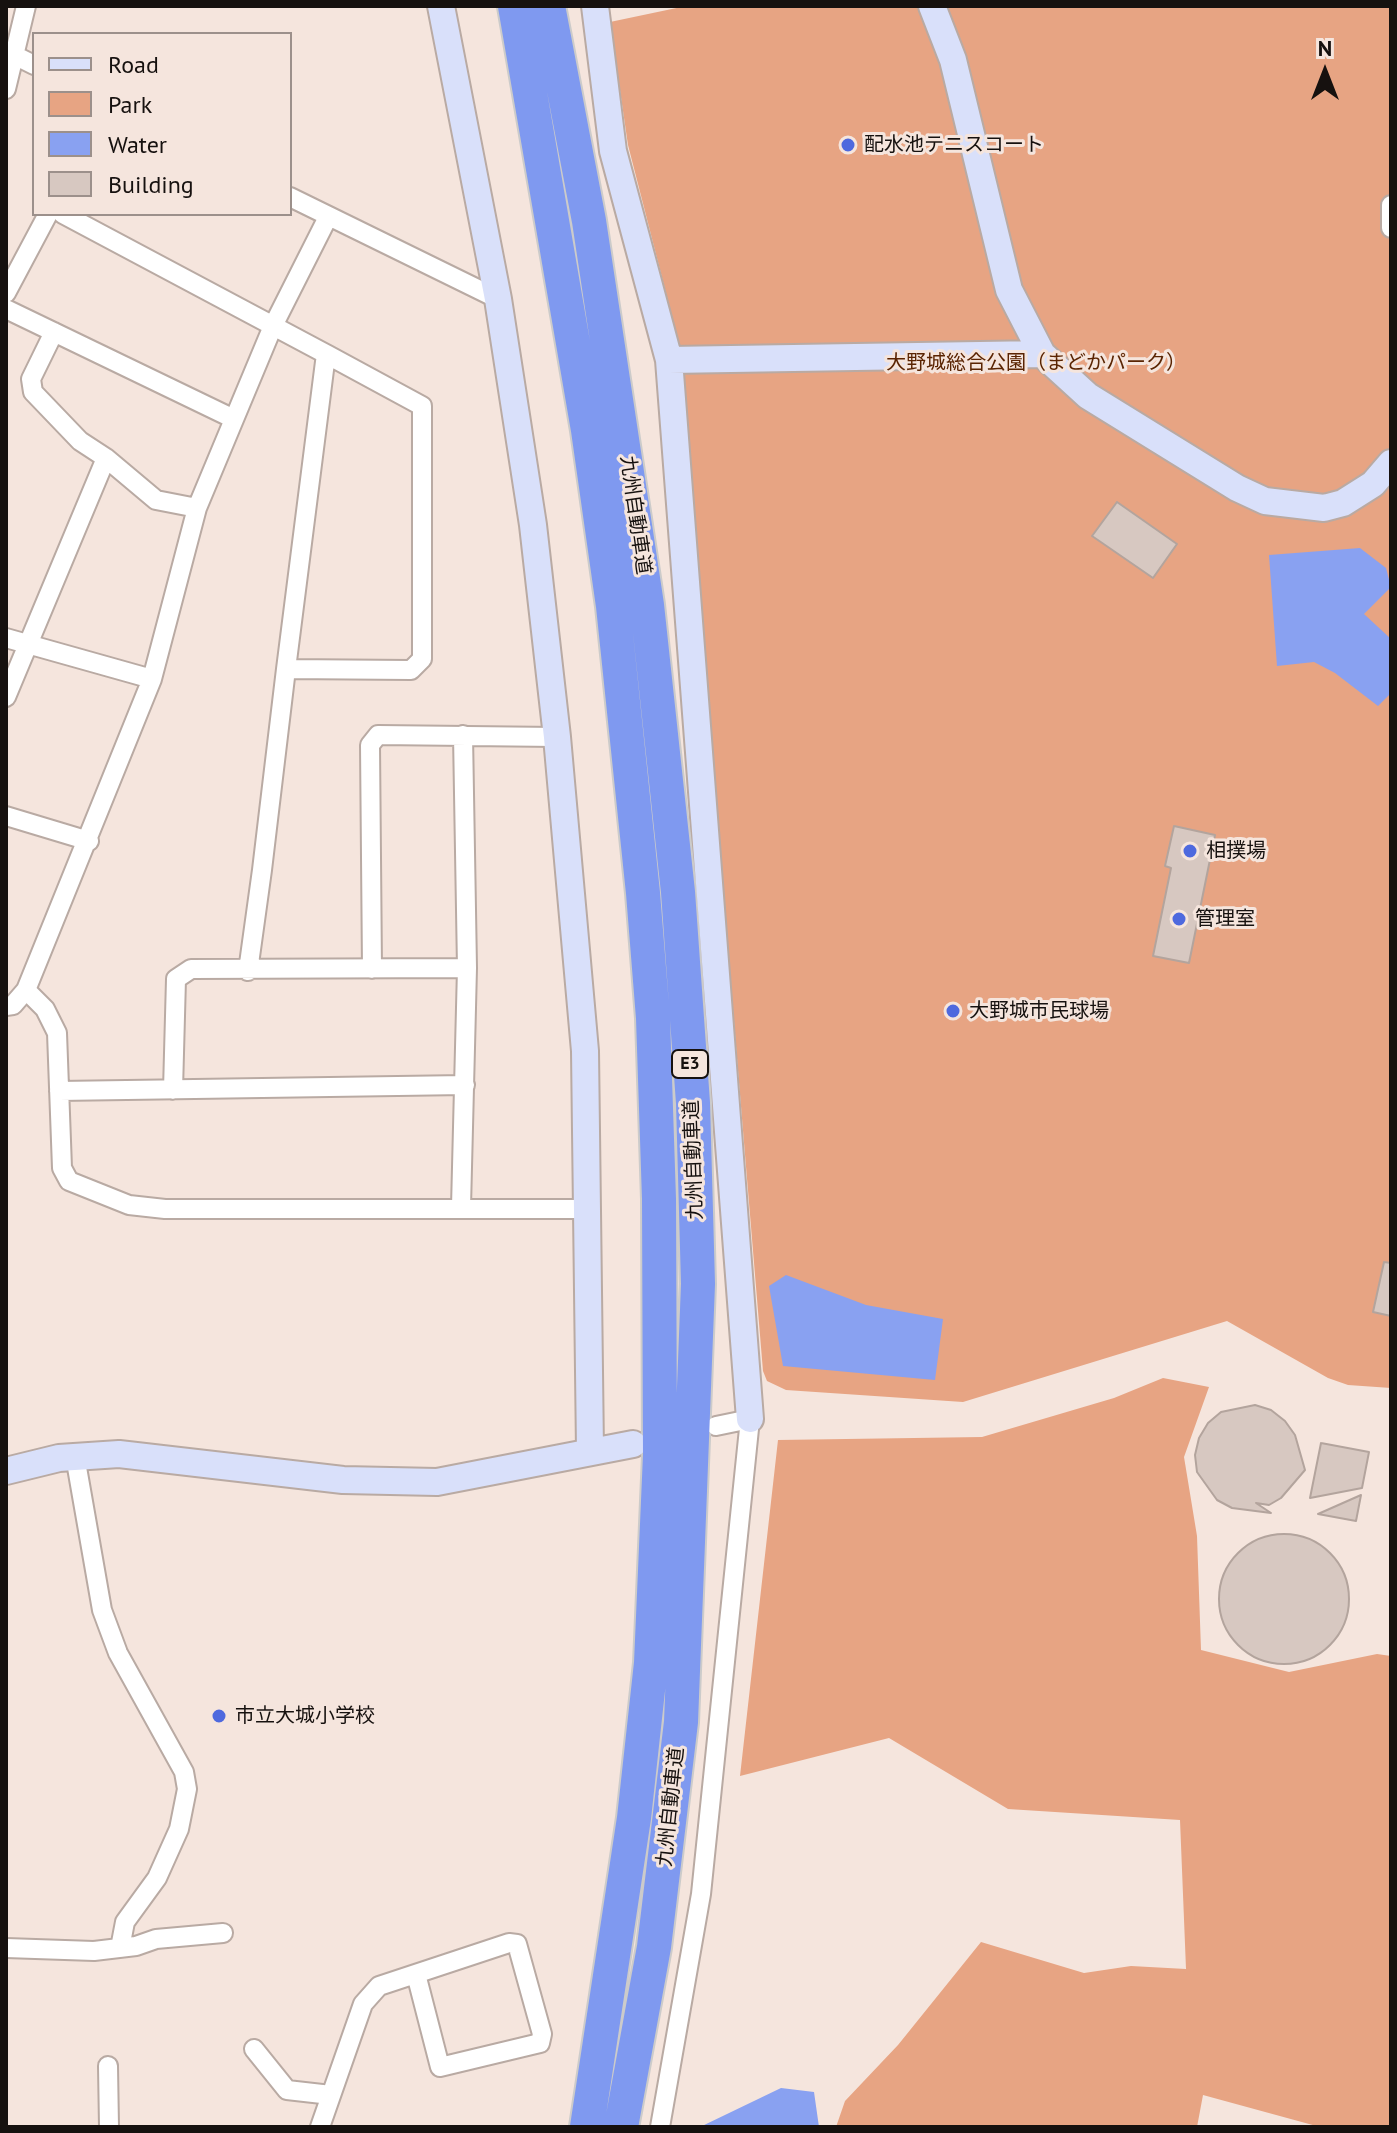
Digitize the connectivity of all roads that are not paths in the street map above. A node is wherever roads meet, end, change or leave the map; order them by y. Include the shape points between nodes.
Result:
1 (26, 6) edge
2 (441, 6) edge
3 (515, 6) edge
4 (548, 6) edge
5 (595, 6) edge
6 (932, 6) edge
7 (11, 53) edge
8 (32, 64) edge
9 (6, 89) edge
10 (292, 198) edge
11 (1391, 205) edge
12 (47, 216) edge
13 (67, 216) edge
14 (328, 217) junction
15 (1391, 228) edge
16 (6, 293) edge
17 (498, 299) junction
18 (6, 309) edge
19 (273, 326) junction
20 (54, 332) junction
21 (326, 354) junction
22 (1042, 354) junction
23 (669, 360) junction
24 (234, 419) junction
25 (106, 458) junction
26 (1391, 463) edge
27 (197, 508) junction
28 (6, 638) edge
29 (27, 644) junction
30 (286, 669) junction
31 (152, 679) junction
32 (6, 697) edge
33 (463, 735) junction
34 (557, 737) junction
35 (6, 816) edge
36 (89, 841) junction
37 (467, 968) junction
38 (372, 969) junction
39 (248, 971) junction
40 (26, 990) junction
41 (6, 1006) edge
42 (465, 1085) junction
43 (173, 1090) junction
44 (59, 1091) junction
45 (461, 1207) junction
46 (589, 1209) junction
47 (750, 1419) junction
48 (716, 1426) dead end
49 (633, 1444) dead end
50 (590, 1451) junction
51 (75, 1456) junction
52 (6, 1471) edge
53 (223, 1933) dead end
54 (6, 1948) edge
55 (120, 1948) junction
56 (416, 1974) junction
57 (254, 2049) dead end
58 (108, 2066) dead end
59 (331, 2095) junction
60 (109, 2127) edge
61 (320, 2127) edge
62 (587, 2127) edge
63 (621, 2127) edge
64 (660, 2127) edge

1 - 7 street
2 - 17 street
3 - 62 highway, 九州自動車道 / E3 via 588,430 615,622 643,893 658,1169 660,1455 651,1663 634,1818
4 - 63 highway, 九州自動車道 / E3 via 592,236 647,605 678,892 693,1103 698,1284 681,1722 654,1947
5 - 23 street via 613,151
6 - 22 street via 953,60 1009,290
7 - 8 street
7 - 9 street
10 - 14 street
11 - 15 street
12 - 16 street
13 - 19 street
14 - 17 street
14 - 19 street
17 - 34 street via 533,525
18 - 20 street
19 - 21 street
19 - 24 street
20 - 24 street
20 - 25 street via 31,379 33,392 80,441
21 - 30 street
21 - 30 street via 422,406 422,659 411,670
22 - 23 street
22 - 26 street via 1088,396 1265,501 1324,508 1343,503 1373,484
23 - 47 street
24 - 27 street
25 - 27 street via 156,500
25 - 29 street
27 - 31 street
28 - 29 street
29 - 31 street
29 - 32 street
30 - 39 street
31 - 36 street
33 - 34 street
33 - 37 street
33 - 38 street via 378,735 370,745
34 - 46 street via 584,1040
35 - 36 street
36 - 40 street
37 - 38 street
37 - 42 street
38 - 39 street
39 - 43 street via 191,969 176,979
40 - 41 street
40 - 44 street via 45,1009 57,1033
42 - 43 street
42 - 45 street
43 - 44 street
44 - 45 street via 62,1168 69,1181 129,1205
45 - 46 street
46 - 50 street
47 - 48 street
47 - 64 street via 701,1894
49 - 50 street
50 - 51 street via 475,1476 394,1484 119,1454
51 - 52 street
51 - 55 street via 102,1610 118,1653 184,1772 187,1789 179,1829 157,1878 125,1922
53 - 55 street
54 - 55 street
56 - 56 street via 517,1944 540,2043 440,2067
56 - 59 street via 369,1994
57 - 59 street via 287,2090
58 - 60 street
59 - 61 street

